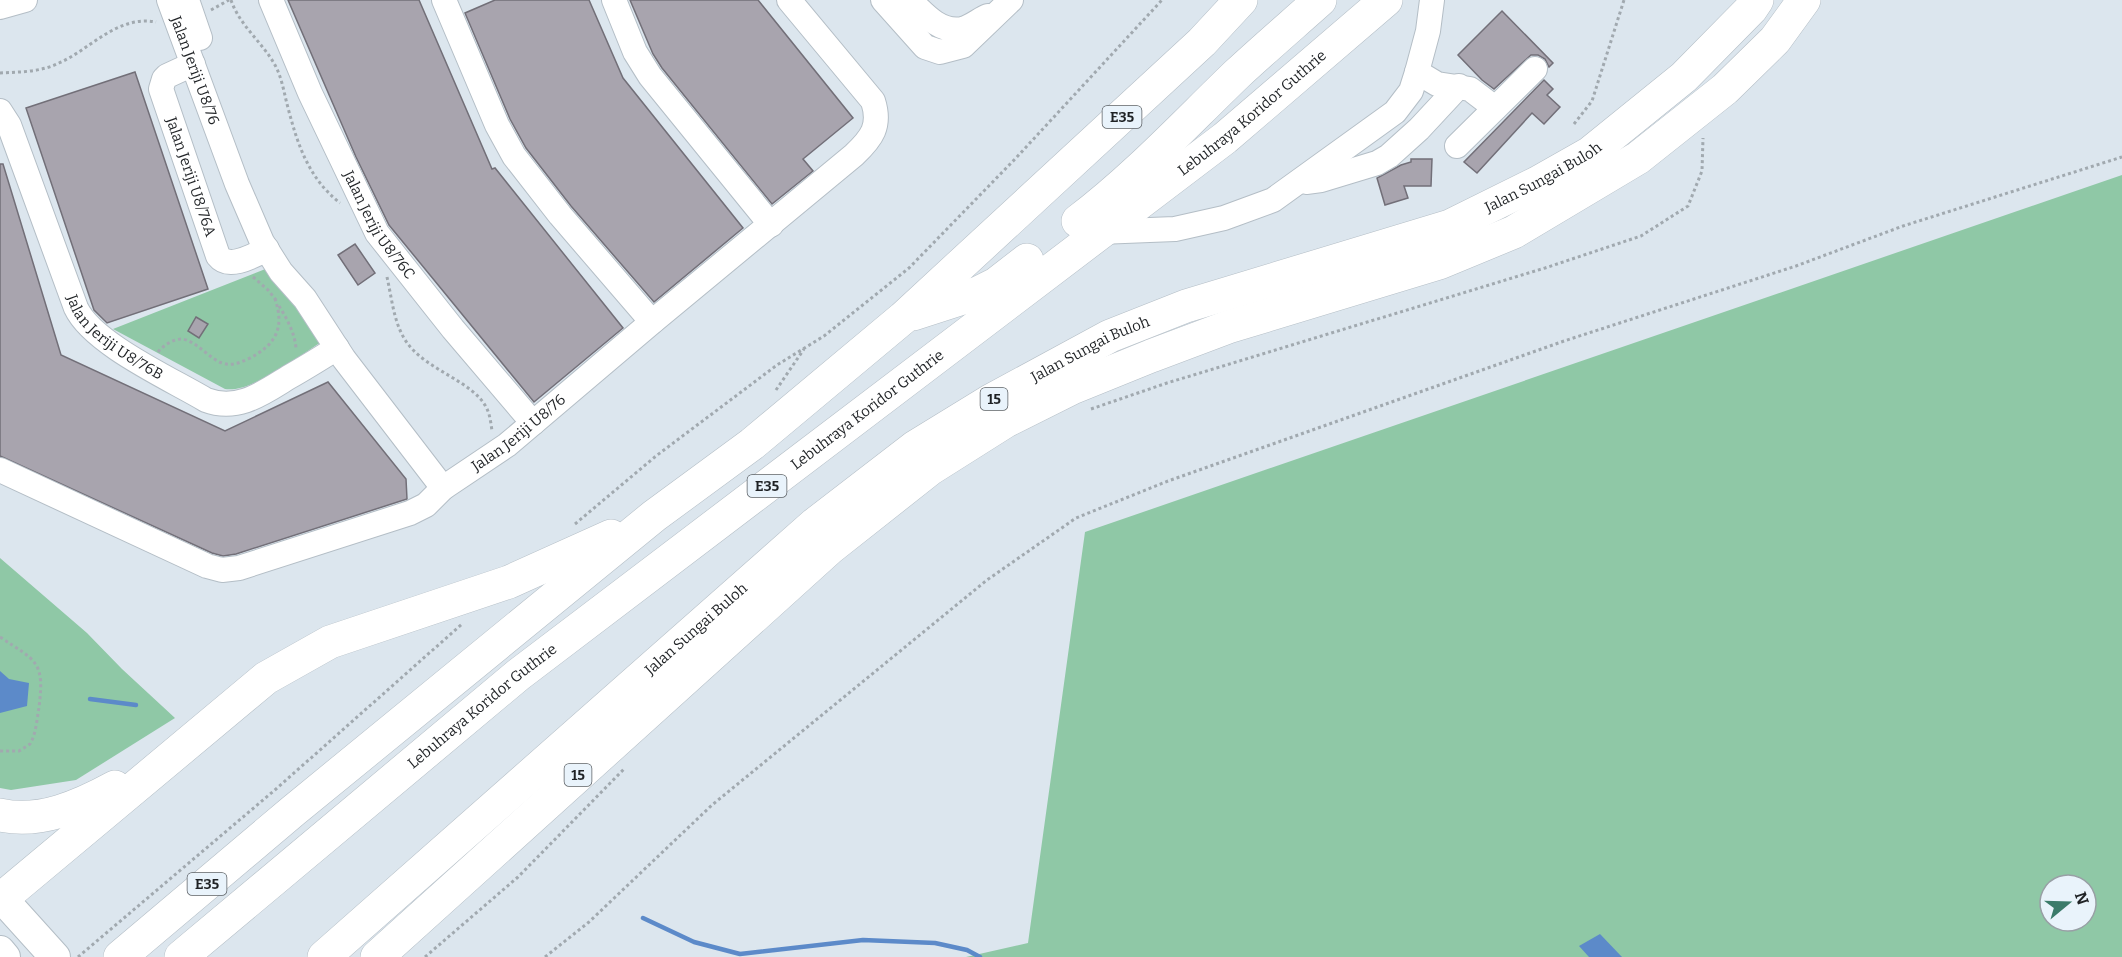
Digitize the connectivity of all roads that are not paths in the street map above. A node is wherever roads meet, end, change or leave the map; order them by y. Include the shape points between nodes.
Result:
1 (25, 0) edge
2 (169, 0) edge
3 (187, 0) edge
4 (271, 0) edge
5 (444, 0) edge
6 (614, 0) edge
7 (789, 0) edge
8 (883, 0) edge
9 (910, 0) edge
10 (1241, 0) edge
11 (1320, 0) edge
12 (1386, 0) edge
13 (1432, 0) edge
14 (1757, 0) edge
15 (1804, 0) edge
16 (1008, 3) edge
17 (0, 7) edge
18 (193, 64) junction
19 (1534, 69) dead end
20 (1417, 72) junction
21 (1459, 86) junction
22 (1495, 108) junction
23 (0, 111) edge
24 (1457, 146) dead end
25 (1296, 183) junction
26 (771, 225) junction
27 (1099, 232) junction
28 (267, 249) junction
29 (305, 299) junction
30 (903, 318) junction
31 (652, 322) junction
32 (337, 348) junction
33 (533, 423) junction
34 (0, 470) edge
35 (443, 488) junction
36 (654, 516) junction
37 (167, 758) junction
38 (0, 814) edge
39 (1, 898) edge
40 (0, 951) edge
41 (5, 957) edge
42 (55, 957) edge
43 (120, 957) edge
44 (182, 957) edge
45 (324, 957) edge
46 (377, 957) edge

1 - 17 street
2 - 18 street, Jalan Jeriji U8/76
3 - 29 street, Jalan Jeriji U8/76 via 249,178 295,269
4 - 33 street, Jalan Jeriji U8/76C via 377,234
5 - 31 street via 514,156
6 - 26 street via 635,52 650,76
7 - 26 street, Jalan Jeriji U8/76 via 869,96 877,122 863,147
8 - 16 street via 925,47 940,52 963,46
9 - 16 street via 944,28 963,28
10 - 30 highway, E35 via 1202,42
11 - 30 highway via 1166,146 1081,219 996,284
12 - 27 highway, Lebuhraya Koridor Guthrie / E35 via 1225,138
13 - 20 street
14 - 45 highway, Jalan Sungai Buloh / 15 via 1684,77 1590,153 1537,183 1450,226 1186,306 1110,336 915,447 815,525
15 - 46 highway, Jalan Sungai Buloh / 15 via 1775,40 1725,89 1638,158 1514,232 1439,263 1228,327 1072,388 1006,421 930,470 830,548
18 - 28 street, Jalan Jeriji U8/76 via 237,184
18 - 28 street, Jalan Jeriji U8/76A via 164,79 162,94 218,256 223,262 237,261
19 - 22 street
20 - 21 street via 1437,84
20 - 25 street via 1411,91 1395,112
21 - 22 street
21 - 25 street via 1389,156 1321,180
22 - 24 street
23 - 32 street, Jalan Jeriji U8/76B via 9,125 80,317 101,339 206,400 222,404 257,397
25 - 27 street via 1273,200 1224,218 1175,229
26 - 31 street, Jalan Jeriji U8/76
27 - 44 highway, Lebuhraya Koridor Guthrie / E35 via 518,675
28 - 29 street, Jalan Jeriji U8/76 via 280,272
29 - 32 street, Jalan Jeriji U8/76
30 - 36 highway, E35 via 752,444
31 - 33 street, Jalan Jeriji U8/76
32 - 35 street, Jalan Jeriji U8/76
33 - 35 street, Jalan Jeriji U8/76
34 - 35 street via 222,570 239,568 410,513 426,505
36 - 37 highway via 509,582 330,642 266,678
36 - 43 highway, E35 via 285,800
37 - 38 highway via 98,796 59,812 32,818
37 - 39 highway
39 - 42 main road
40 - 41 main road

